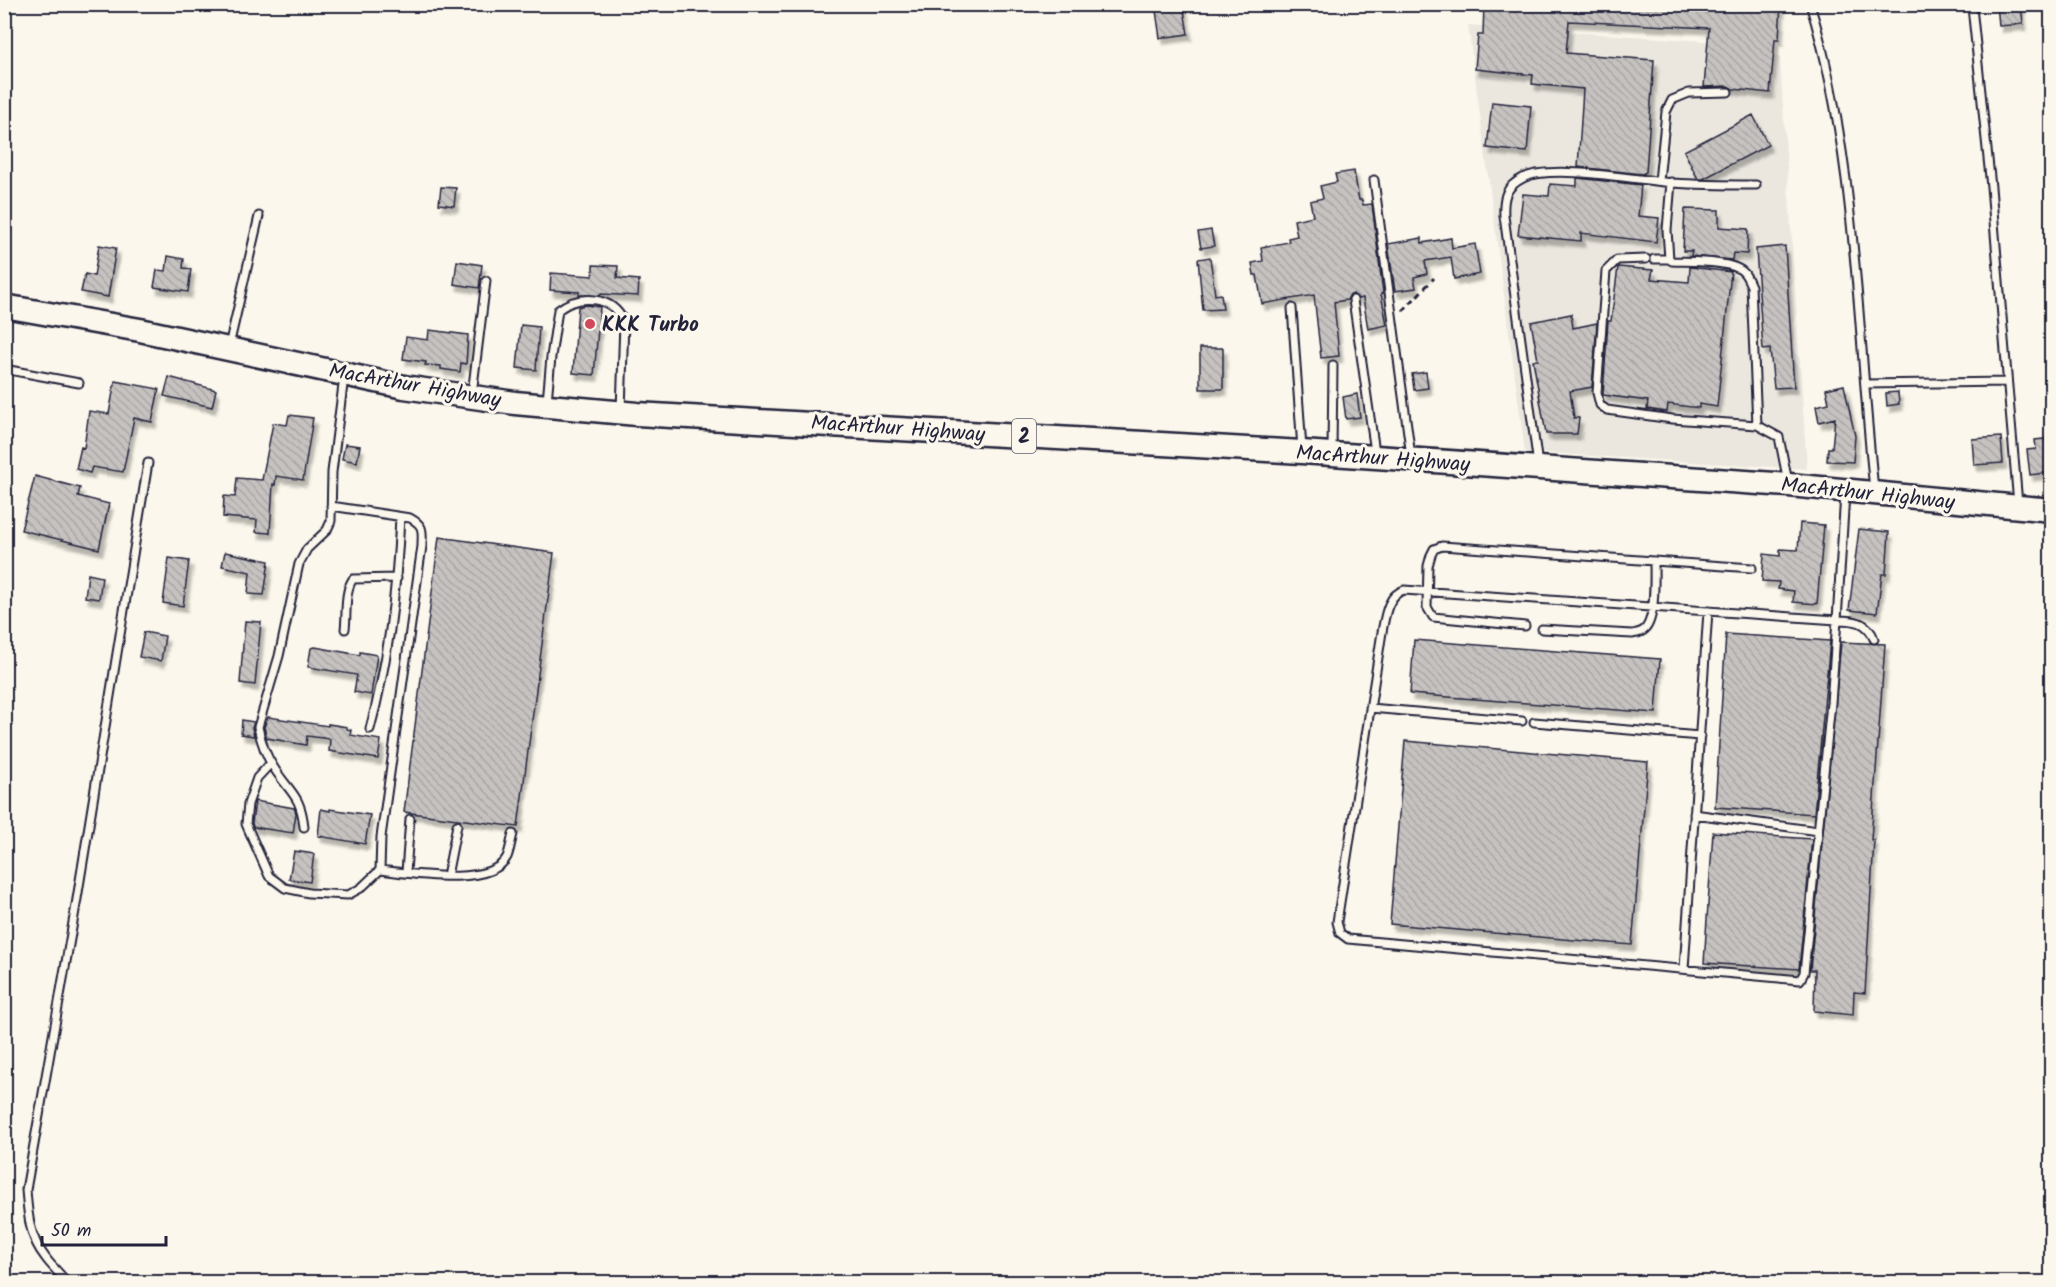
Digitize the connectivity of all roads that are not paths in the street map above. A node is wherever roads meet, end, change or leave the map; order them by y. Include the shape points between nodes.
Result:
1 (1810, 4) edge
2 (1972, 7) dead end
3 (1728, 92) dead end
4 (1374, 180) dead end
5 (1659, 181) junction
6 (1671, 182) junction
7 (1756, 185) dead end
8 (259, 216) dead end
9 (1669, 259) junction
10 (486, 281) dead end
11 (1353, 300) dead end
12 (4, 306) edge
13 (1292, 308) dead end
14 (228, 349) junction
15 (1333, 365) dead end
16 (4, 369) edge
17 (345, 374) junction
18 (2007, 382) junction
19 (79, 383) dead end
20 (1865, 384) junction
21 (472, 397) junction
22 (547, 406) junction
23 (621, 413) junction
24 (1757, 424) junction
25 (1302, 452) junction
26 (1332, 455) junction
27 (1375, 457) junction
28 (1412, 460) junction
29 (148, 464) dead end
30 (1538, 468) junction
31 (1789, 485) junction
32 (1845, 492) junction
33 (1874, 494) junction
34 (331, 506) junction
35 (2018, 507) junction
36 (2052, 510) edge
37 (400, 517) junction
38 (1654, 561) junction
39 (1752, 568) dead end
40 (397, 578) junction
41 (1427, 592) junction
42 (1652, 608) junction
43 (1708, 611) junction
44 (1837, 620) junction
45 (1525, 626) dead end
46 (345, 629) dead end
47 (1542, 629) dead end
48 (1874, 639) dead end
49 (1370, 708) junction
50 (1522, 721) dead end
51 (1534, 722) dead end
52 (369, 729) dead end
53 (1700, 736) junction
54 (271, 764) junction
55 (1694, 814) junction
56 (410, 819) dead end
57 (457, 825) dead end
58 (304, 827) dead end
59 (1818, 831) junction
60 (513, 834) dead end
61 (380, 870) junction
62 (405, 872) junction
63 (447, 876) junction
64 (1684, 969) junction
65 (66, 1282) edge

1 - 20 lane via 1824,49 1847,189
2 - 18 lane
3 - 5 lane via 1689,93 1672,100 1666,112
4 - 28 lane
5 - 6 lane
5 - 30 lane via 1553,171 1524,178 1512,185 1503,199
6 - 7 lane
6 - 9 lane
8 - 14 lane
9 - 24 lane via 1734,267 1744,272 1751,286
9 - 24 lane via 1617,260 1606,272 1597,393 1600,405 1607,410 1672,419
10 - 21 lane
11 - 27 lane
12 - 14 highway, MacArthur Highway / 2
13 - 25 lane
14 - 17 highway, MacArthur Highway / 2
15 - 26 lane
16 - 19 lane
17 - 21 highway, MacArthur Highway / 2
17 - 34 lane
18 - 20 lane
18 - 35 lane
20 - 33 lane
21 - 22 highway, MacArthur Highway / 2
22 - 23 highway, MacArthur Highway / 2
22 - 23 lane via 558,310 569,302 586,300 607,303 624,322
23 - 25 highway, MacArthur Highway / 2
24 - 31 lane via 1779,437
25 - 26 highway, MacArthur Highway / 2
26 - 27 highway, MacArthur Highway / 2
27 - 28 highway, MacArthur Highway / 2
28 - 30 highway, MacArthur Highway / 2
29 - 65 lane via 26,1190 33,1239
30 - 31 highway, MacArthur Highway / 2
31 - 32 highway, MacArthur Highway / 2
32 - 33 highway, MacArthur Highway / 2
32 - 44 lane
33 - 35 highway, MacArthur Highway / 2
34 - 37 lane
34 - 54 lane via 327,530 307,549 299,564 279,656 262,709 258,727
35 - 36 highway, MacArthur Highway / 2
37 - 40 lane
37 - 61 lane via 419,523 422,546
38 - 39 lane
38 - 41 lane via 1442,546 1431,555
38 - 42 lane
40 - 46 lane via 353,579
40 - 52 lane
41 - 42 lane
41 - 45 lane via 1426,607 1432,617
41 - 49 lane via 1399,591 1388,606
42 - 43 lane
42 - 47 lane via 1648,626 1632,634
43 - 44 lane
43 - 53 lane
44 - 48 lane via 1867,626
44 - 59 lane
49 - 50 lane
49 - 64 lane via 1337,922 1340,933 1348,939
51 - 53 lane
53 - 55 lane
54 - 58 lane via 297,799
54 - 61 lane via 257,778 246,824 269,876 285,888 348,895
55 - 59 lane
55 - 64 lane
56 - 62 lane
57 - 63 lane
59 - 64 lane via 1804,973 1800,980
60 - 63 lane via 506,858 497,866 476,875
61 - 62 lane
62 - 63 lane

